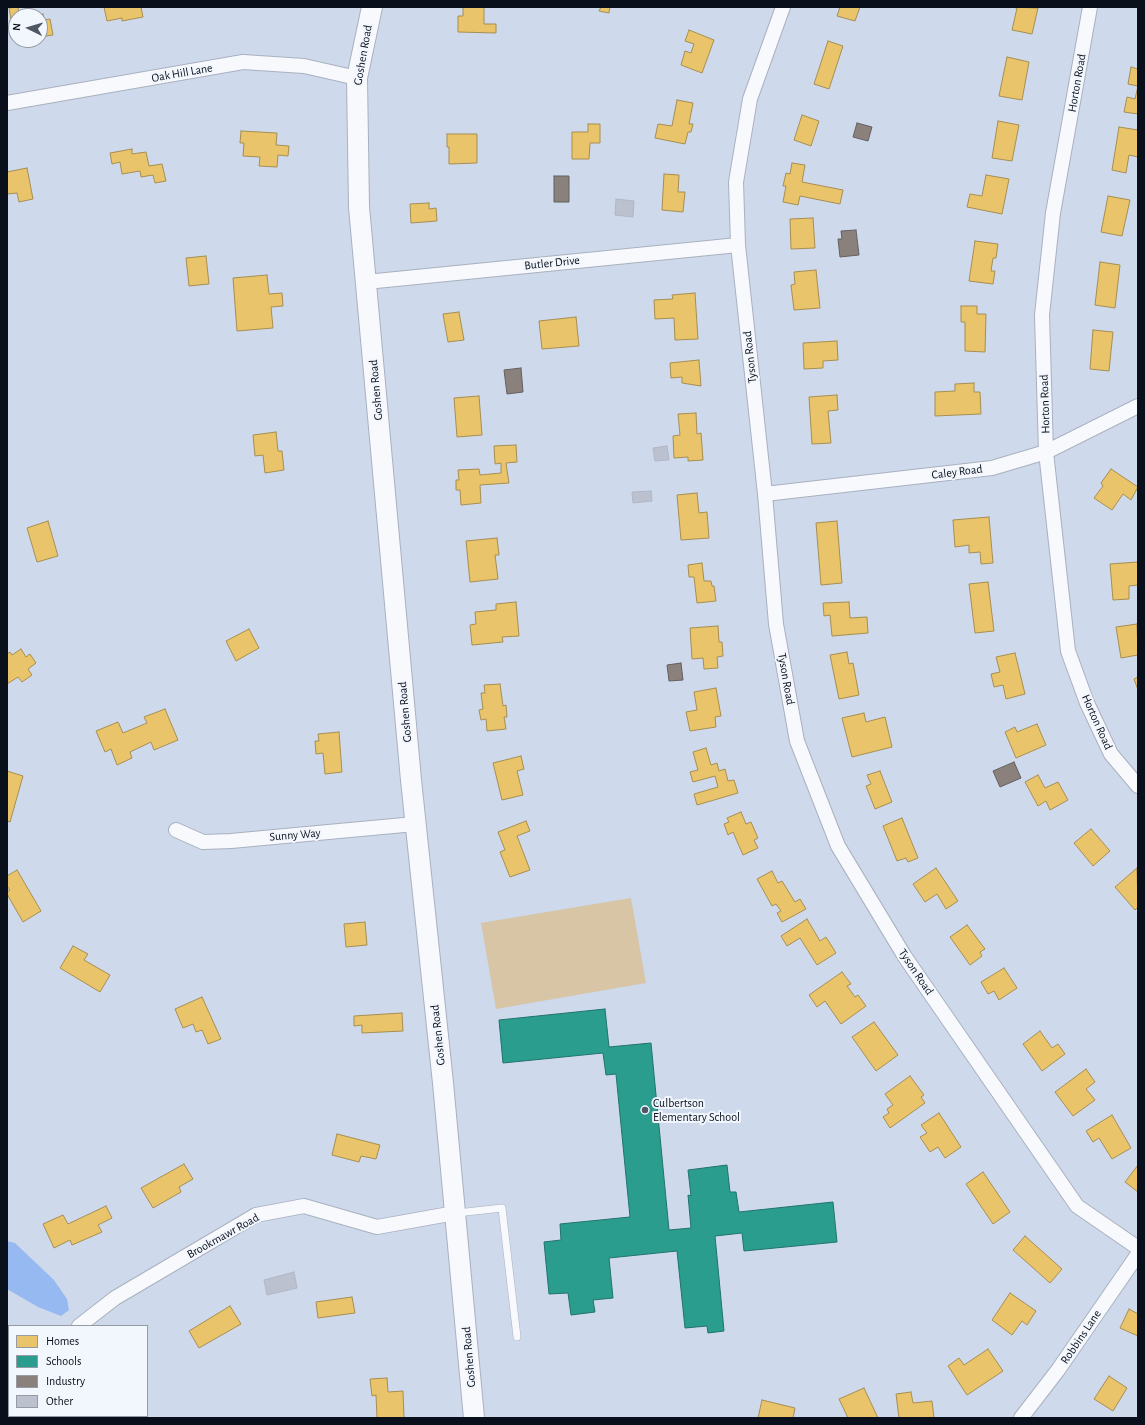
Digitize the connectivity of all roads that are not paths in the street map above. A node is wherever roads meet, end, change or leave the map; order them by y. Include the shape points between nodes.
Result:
1 (372, 7) edge
2 (784, 7) edge
3 (1090, 7) edge
4 (357, 78) junction
5 (7, 103) edge
6 (738, 245) junction
7 (366, 282) junction
8 (1138, 406) edge
9 (1046, 452) junction
10 (765, 494) junction
11 (1138, 786) edge
12 (415, 824) junction
13 (176, 830) dead end
14 (455, 1213) junction
15 (1138, 1248) edge
16 (1138, 1254) edge
17 (80, 1325) edge
18 (517, 1337) dead end
19 (474, 1418) edge
20 (1021, 1418) edge

1 - 4 street, Goshen Road
2 - 6 street, Tyson Road via 750,99 736,182
3 - 9 street, Horton Road via 1053,214 1042,315
4 - 5 street, Oak Hill Lane via 304,66 243,62
4 - 7 street, Goshen Road via 359,206
6 - 7 street, Butler Drive
6 - 10 street, Tyson Road
7 - 12 street, Goshen Road
8 - 9 street, Caley Road
9 - 10 street, Caley Road via 992,468
9 - 11 street, Horton Road via 1068,651 1087,704 1111,754
10 - 15 street, Tyson Road via 776,624 797,741 838,846 905,957 1078,1206
12 - 13 street, Sunny Way via 203,842
12 - 14 street, Goshen Road
14 - 17 street, Brookmawr Road via 377,1227 304,1206 256,1215 115,1298
14 - 18 lane via 502,1208
14 - 19 street, Goshen Road
16 - 20 street, Robbins Lane via 1058,1370

